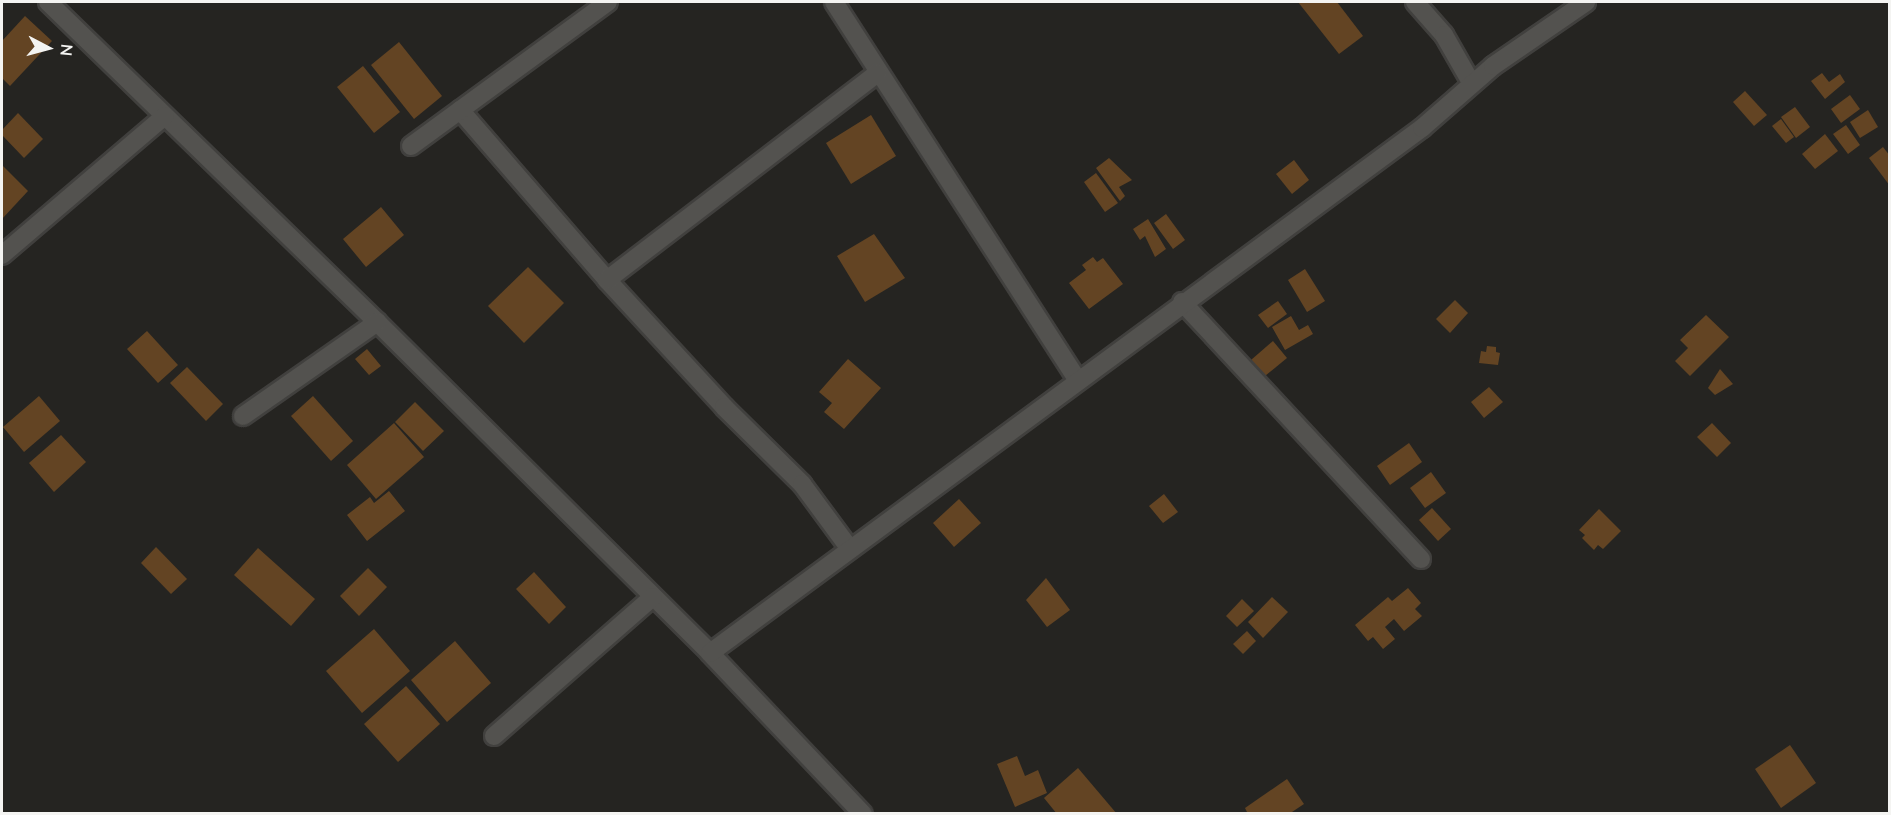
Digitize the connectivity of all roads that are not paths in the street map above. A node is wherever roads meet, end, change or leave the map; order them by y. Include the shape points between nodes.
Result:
1 (48, 2) edge
2 (608, 2) edge
3 (834, 2) edge
4 (1415, 2) edge
5 (1586, 2) edge
6 (878, 74) junction
7 (1472, 84) junction
8 (460, 110) junction
9 (165, 116) junction
10 (411, 146) dead end
11 (2, 255) edge
12 (607, 280) junction
13 (1182, 302) junction
14 (377, 322) junction
15 (1078, 380) junction
16 (243, 416) dead end
17 (850, 549) junction
18 (1421, 559) dead end
19 (653, 597) junction
20 (710, 653) junction
21 (494, 735) dead end
22 (864, 813) edge

1 - 9 street
2 - 8 street
3 - 6 street
4 - 7 street via 1444,35
5 - 7 street
6 - 12 street
6 - 15 street
7 - 13 street via 1422,128
8 - 10 street
8 - 12 street
9 - 11 street
9 - 14 street
12 - 17 street via 724,407 802,484
13 - 15 street
13 - 18 street
14 - 16 street
14 - 19 street
15 - 17 street
17 - 20 street
19 - 20 street
19 - 21 street
20 - 22 street

